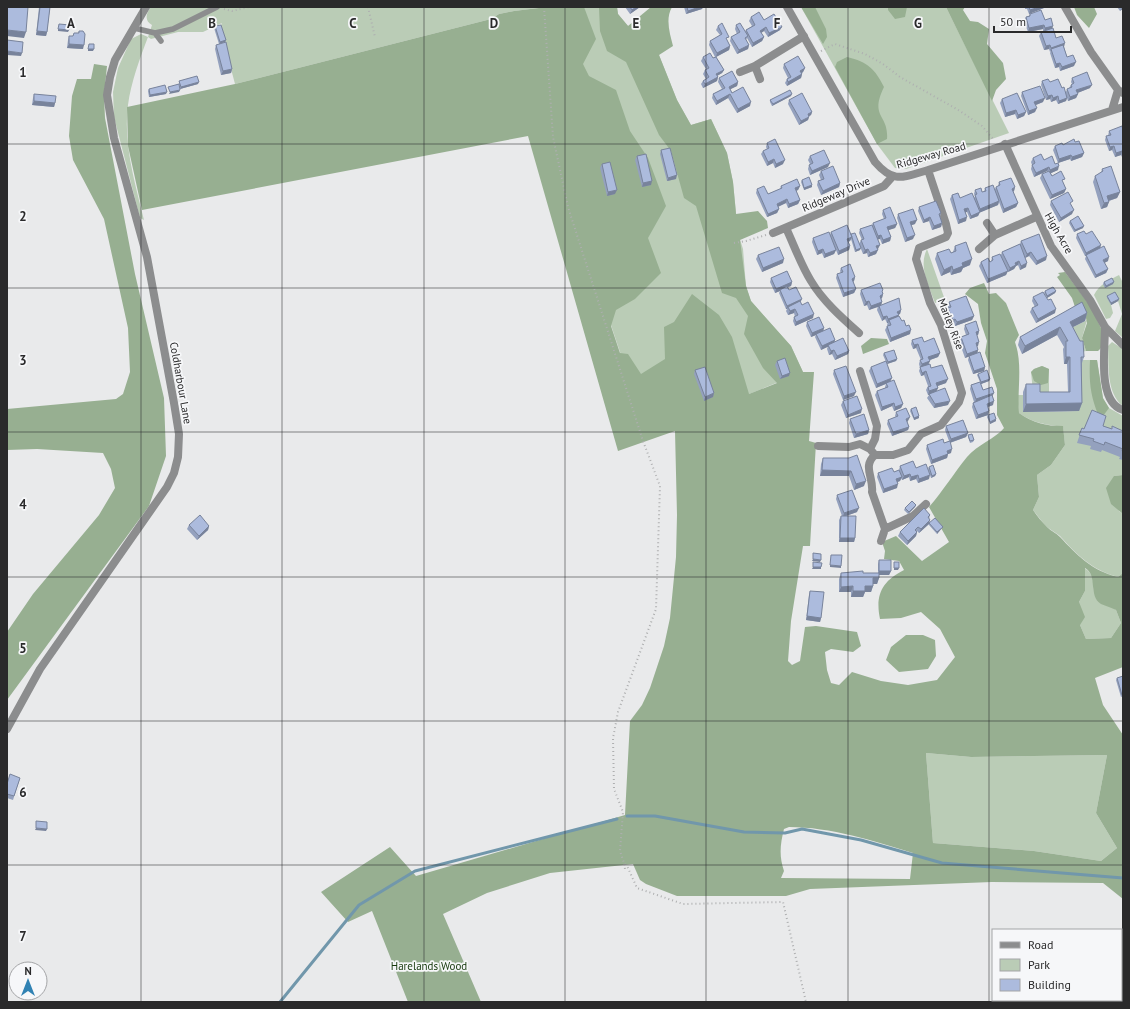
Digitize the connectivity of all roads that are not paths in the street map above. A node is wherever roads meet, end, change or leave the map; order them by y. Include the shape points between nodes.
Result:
1 (146, 7) edge
2 (217, 7) edge
3 (787, 7) edge
4 (1065, 7) edge
5 (134, 28) junction
6 (155, 32) junction
7 (804, 36) junction
8 (161, 41) dead end
9 (755, 66) junction
10 (740, 72) dead end
11 (760, 79) dead end
12 (1120, 92) edge
13 (1123, 107) edge
14 (1112, 110) junction
15 (1005, 144) junction
16 (928, 170) junction
17 (892, 177) junction
18 (1036, 216) junction
19 (987, 223) dead end
20 (786, 228) junction
21 (773, 233) road end
22 (995, 235) junction
23 (978, 249) dead end
24 (860, 322) dead end
25 (1105, 328) junction
26 (1123, 345) edge
27 (860, 371) dead end
28 (1123, 410) edge
29 (818, 446) dead end
30 (872, 452) junction
31 (926, 504) dead end
32 (885, 529) junction
33 (881, 541) dead end
34 (7, 729) edge

1 - 5 street, Coldharbour Lane
2 - 6 lane via 173,29
3 - 7 street, Ridgeway Road
4 - 12 street via 1091,52
5 - 6 lane
5 - 34 street, Coldharbour Lane via 115,60 107,95 114,138 147,257 179,434 178,457 174,474 167,487 40,669
6 - 8 lane
7 - 9 street
7 - 17 street, Ridgeway Road via 875,162
9 - 10 street
9 - 11 street
12 - 14 street
13 - 14 street, Ridgeway Road
14 - 15 street, Ridgeway Road
15 - 16 street, Ridgeway Road
15 - 18 street, High Acre
16 - 17 street, Ridgeway Road via 901,178
16 - 30 street, Marley Rise via 948,232 946,237 919,248 916,259 930,302 942,324 962,393 959,402 941,425 921,434 908,450 893,455
17 - 20 street, Ridgeway Drive via 884,186
18 - 22 street
18 - 25 street, High Acre via 1051,246 1090,300
19 - 22 street
20 - 21 street, Ridgeway Drive
20 - 24 street via 810,281 826,302 856,331
22 - 23 street
25 - 26 street, High Acre
25 - 28 street, High Acre via 1106,390 1112,404
27 - 30 street via 877,426
29 - 30 street, Marley Rise via 849,447 860,444
30 - 32 street via 868,468 872,492
31 - 32 street via 913,516
32 - 33 street

